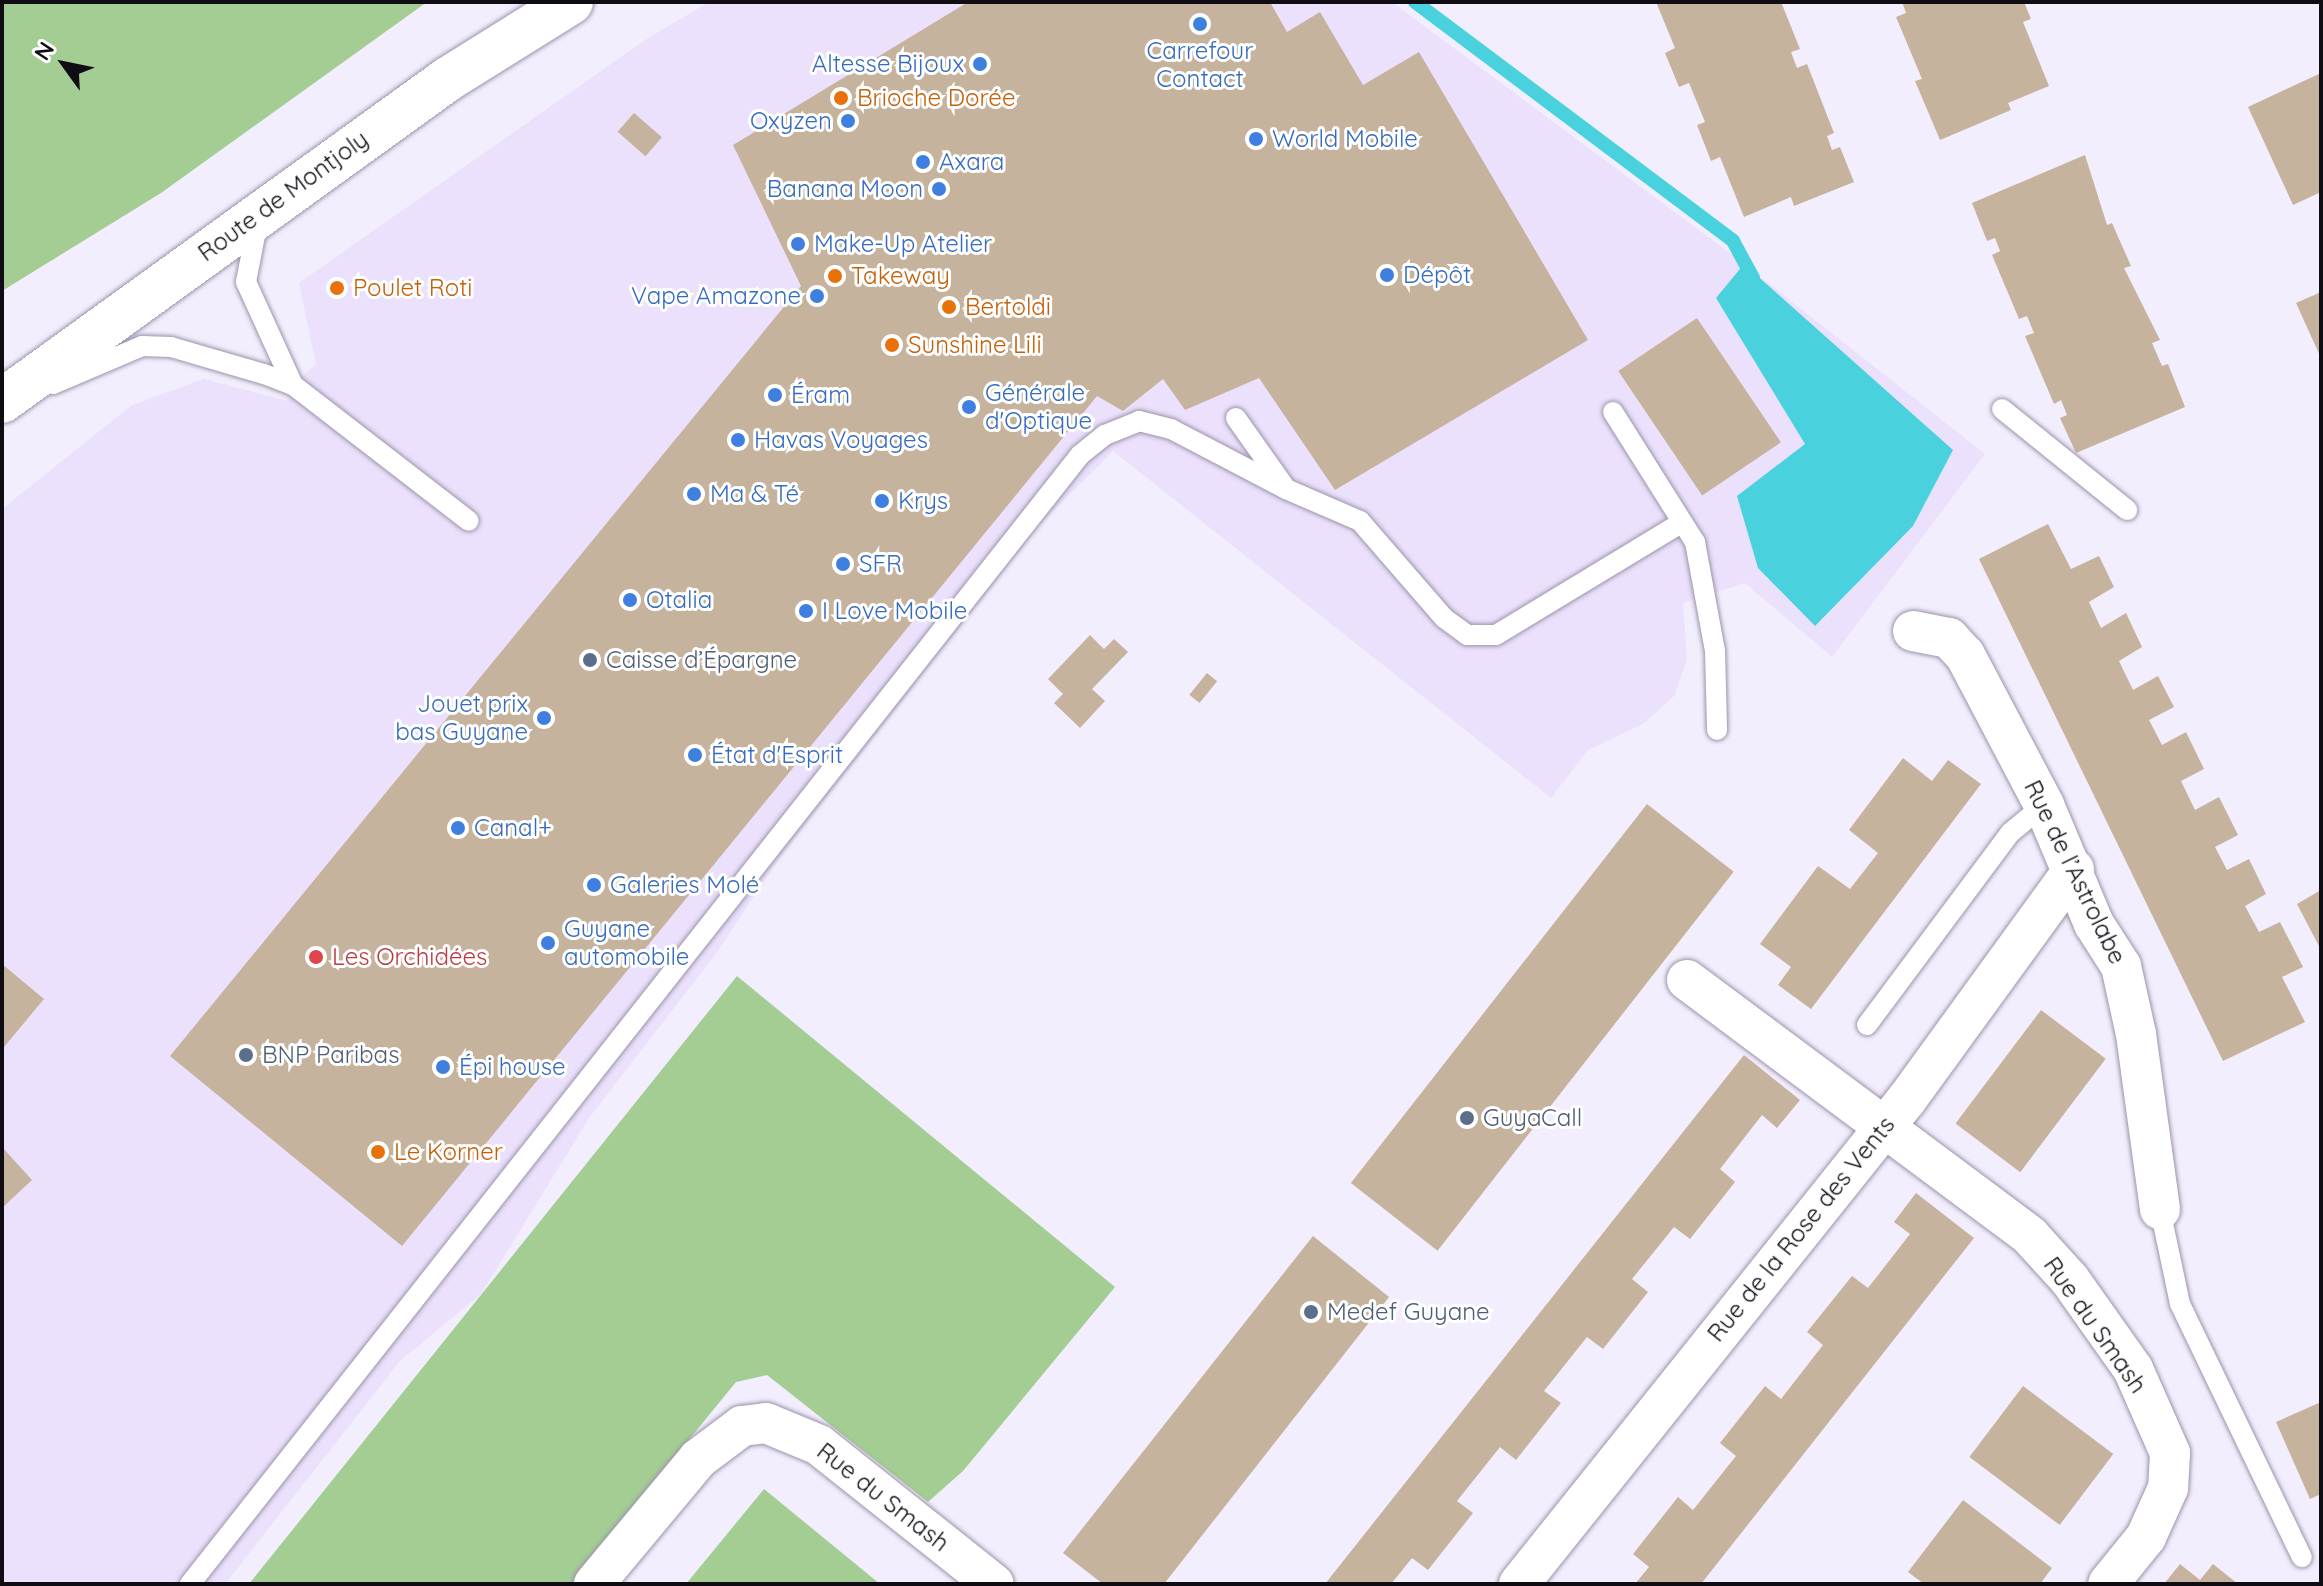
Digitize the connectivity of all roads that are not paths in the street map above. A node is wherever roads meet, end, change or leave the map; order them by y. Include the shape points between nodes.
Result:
1 (571, 2) edge
2 (260, 212) junction
3 (293, 385) junction
4 (2, 401) edge
5 (2, 407) edge
6 (2002, 409) dead end
7 (1613, 412) dead end
8 (1236, 418) dead end
9 (1286, 489) junction
10 (2127, 510) dead end
11 (469, 521) dead end
12 (1681, 523) junction
13 (1913, 631) dead end
14 (1717, 730) dead end
15 (2044, 805) junction
16 (2074, 869) junction
17 (1687, 980) dead end
18 (1867, 1025) dead end
19 (1880, 1128) junction
20 (2160, 1209) joint
21 (2302, 1557) dead end
22 (190, 1584) edge
23 (594, 1584) edge
24 (994, 1584) edge
25 (1519, 1584) edge
26 (2108, 1584) edge

1 - 2 main road, Route de Montjoly via 448,79
2 - 3 lane via 246,282
2 - 4 main road, Route de Montjoly
3 - 5 lane via 171,347 142,346
3 - 11 lane
6 - 10 lane
7 - 12 lane
8 - 9 lane
9 - 12 lane via 1360,521 1444,618 1467,635 1496,635
9 - 22 lane via 1171,429 1139,421 1105,435 1080,455
12 - 14 lane via 1695,542 1708,595
13 - 15 street, Rue de l’Astrolabe via 1949,638 1965,655
15 - 16 street, Rue de l’Astrolabe
15 - 18 lane via 2010,833
16 - 19 street, Rue de la Rose des Vents via 1907,1099
16 - 20 street, Rue de l’Astrolabe via 2094,924 2121,966 2136,1034
17 - 19 street, Rue du Smash
19 - 25 street, Rue de la Rose des Vents
19 - 26 street, Rue du Smash via 2030,1236 2070,1280 2139,1381 2170,1453 2168,1488 2146,1537
20 - 21 lane via 2180,1304
23 - 24 street, Rue du Smash via 698,1459 742,1426 766,1423 819,1445

